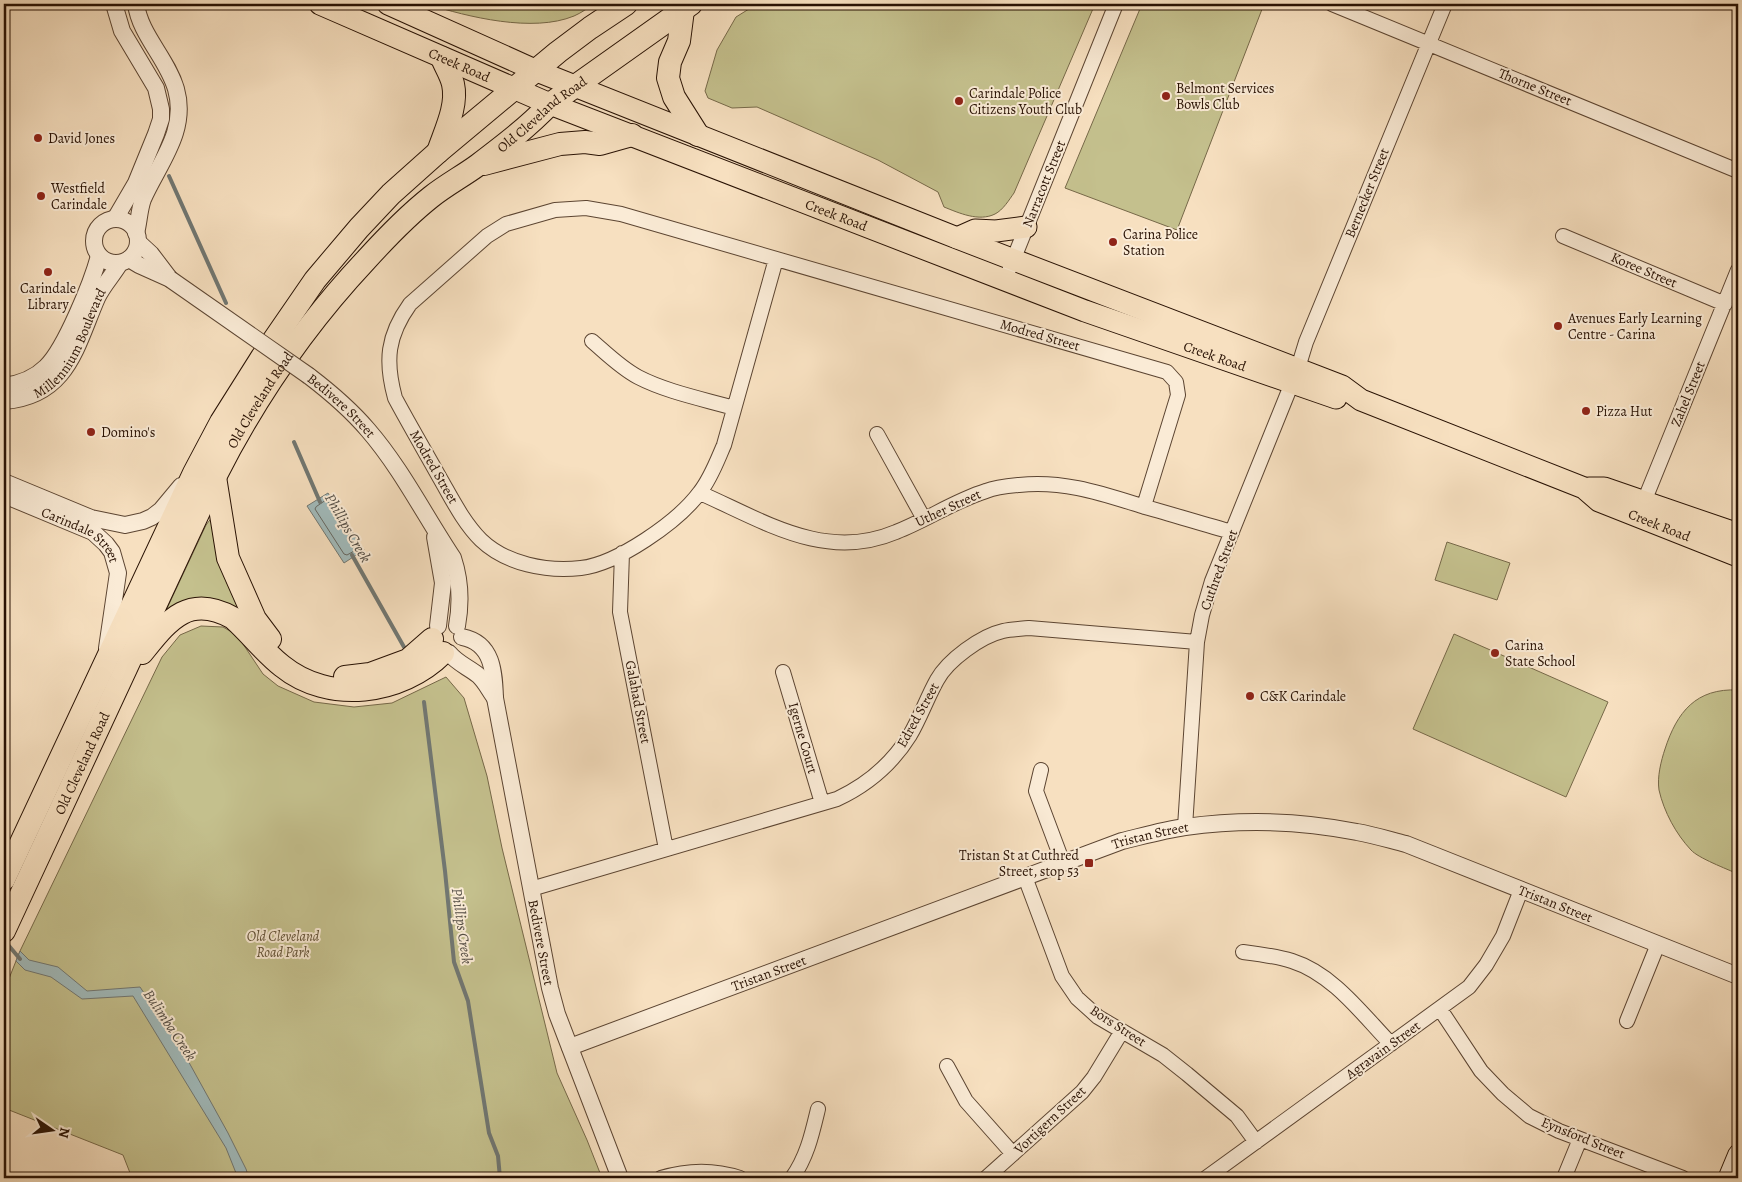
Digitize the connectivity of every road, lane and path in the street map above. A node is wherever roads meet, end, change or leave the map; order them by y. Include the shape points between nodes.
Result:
1 (114, 4) edge
2 (136, 4) edge
3 (320, 4) edge
4 (388, 4) edge
5 (626, 4) edge
6 (1116, 4) edge
7 (1332, 4) edge
8 (1445, 4) edge
9 (687, 7) edge
10 (1429, 43) junction
11 (442, 58) junction
12 (537, 71) junction
13 (575, 86) junction
14 (515, 89) junction
15 (550, 104) junction
16 (632, 135) junction
17 (698, 135) junction
18 (438, 152) junction
19 (477, 165) junction
20 (1738, 171) edge
21 (136, 198) junction
22 (115, 219) junction
23 (1026, 227) junction
24 (1563, 236) dead end
25 (137, 238) junction
26 (957, 238) junction
27 (99, 256) junction
28 (776, 259) junction
29 (1014, 259) junction
30 (124, 261) junction
31 (1738, 270) edge
32 (170, 279) junction
33 (1005, 280) junction
34 (1725, 304) junction
35 (592, 341) dead end
36 (1295, 375) junction
37 (4, 386) edge
38 (4, 401) edge
39 (734, 408) junction
40 (877, 434) dead end
41 (204, 475) junction
42 (4, 482) edge
43 (700, 493) junction
44 (4, 495) edge
45 (1144, 506) junction
46 (1641, 509) junction
47 (924, 518) junction
48 (432, 528) junction
49 (1232, 532) junction
50 (1738, 534) edge
51 (622, 553) junction
52 (1738, 556) edge
53 (459, 632) junction
54 (1197, 642) junction
55 (440, 643) junction
56 (106, 661) junction
57 (783, 672) dead end
58 (119, 682) junction
59 (495, 698) junction
60 (1041, 770) dead end
61 (822, 803) junction
62 (1185, 827) junction
63 (666, 849) junction
64 (1063, 863) junction
65 (16, 870) edge
66 (1025, 877) junction
67 (531, 889) junction
68 (1521, 890) junction
69 (4, 932) edge
70 (1658, 944) junction
71 (1243, 952) dead end
72 (1738, 976) edge
73 (1440, 1009) junction
74 (1627, 1021) dead end
75 (1122, 1031) junction
76 (1391, 1044) junction
77 (570, 1047) junction
78 (947, 1066) dead end
79 (818, 1109) dead end
80 (1580, 1138) junction
81 (1256, 1142) junction
82 (1013, 1154) junction
83 (1738, 1154) edge
84 (620, 1178) edge
85 (661, 1178) edge
86 (740, 1178) edge
87 (792, 1178) edge
88 (986, 1178) edge
89 (1206, 1178) edge
90 (1564, 1178) edge
91 (1683, 1178) edge
92 (1728, 1178) edge

1 - 21 street via 122,32 156,88 160,101 161,119
2 - 21 street via 139,19 168,68 176,91 179,116 174,137
3 - 11 main road, Creek Road
4 - 12 main road, Creek Road
5 - 12 highway, Old Cleveland Road
6 - 23 street, Narracott Street
7 - 10 street, Thorne Street
8 - 10 street, Bernecker Street
9 - 13 highway, Old Cleveland Road
9 - 17 highway via 668,78 674,97
10 - 20 street, Thorne Street
10 - 36 street, Bernecker Street
11 - 14 main road, Creek Road
11 - 18 highway via 452,82 453,100
12 - 13 main road, Creek Road
12 - 14 highway, Old Cleveland Road
13 - 15 highway, Old Cleveland Road
13 - 17 main road, Creek Road
14 - 15 main road, Creek Road
14 - 18 highway, Old Cleveland Road
15 - 16 main road, Creek Road
15 - 19 highway, Old Cleveland Road via 530,125
16 - 19 highway via 600,144 560,144
16 - 33 main road, Creek Road
17 - 26 main road, Creek Road
18 - 41 highway, Old Cleveland Road via 391,194 315,280 243,384 221,422
19 - 41 highway, Old Cleveland Road via 431,197 402,223 330,300
21 - 22 street
21 - 25 street
22 - 25 street via 128,223
22 - 27 street via 103,223 95,235
23 - 26 main road via 975,230
23 - 29 street, Narracott Street
24 - 34 street, Koree Street
25 - 30 street via 136,249
25 - 32 street, Bedivere Street
26 - 29 main road, Creek Road
27 - 30 street via 109,262
27 - 37 street, Millennium Boulevard via 52,361 36,375
28 - 39 street, Modred Street
28 - 45 street, Modred Street via 1167,372 1176,382 1178,394
28 - 51 street, Modred Street via 621,214 586,208 555,210 506,224 487,236 410,304 401,317 389,352 389,376 394,398 465,522 482,541 503,555 527,564 556,569 582,568
29 - 33 street, Narracott Street
29 - 36 main road, Creek Road
30 - 32 street, Bedivere Street
30 - 38 street, Millennium Boulevard via 102,287 76,350 62,372 33,394
31 - 34 street, Zahel Street
32 - 48 street, Bedivere Street, bridge via 329,391 369,431
33 - 36 main road, Creek Road via 1124,326
34 - 46 street, Zahel Street
35 - 39 street via 638,377
36 - 46 main road, Creek Road via 1336,398 1361,400 1584,488 1604,488
36 - 49 street, Cuthred Street
39 - 43 street, Modred Street via 721,453
40 - 47 street
41 - 42 street, Carindale Street via 173,494 161,510 143,521 125,525 92,518
41 - 55 highway via 234,575 262,630 290,659 328,676 358,676 408,660
41 - 56 highway, Old Cleveland Road
41 - 58 highway, Old Cleveland Road
43 - 47 street, Uther Street via 797,536 822,542 851,544 872,541
43 - 51 street, Modred Street via 663,528
44 - 56 street, Carindale Street via 93,532 112,552 118,573
45 - 47 street, Uther Street via 1090,490 1051,484 1021,485 988,490
45 - 49 street, Uther Street
46 - 50 main road, Creek Road
46 - 52 main road, Creek Road
48 - 53 street, Bedivere Street via 456,568
48 - 55 street, Bedivere Street via 443,583
49 - 54 street, Cuthred Street via 1212,581
51 - 63 street, Galahad Street via 620,612
53 - 55 street via 447,623
53 - 55 street via 457,650
53 - 59 street, Bedivere Street via 478,643 486,654 494,674
54 - 61 street, Edred Street via 1029,628 1001,631 957,656 938,678 910,735 877,774 855,791
54 - 62 street, Cuthred Street
55 - 58 highway via 435,660 392,684 358,691 335,689 311,683 291,673 233,618 216,610 198,609 178,614 165,624
55 - 59 street, Bedivere Street via 454,660 480,677
56 - 65 highway, Old Cleveland Road
57 - 61 street, Igerne Court
58 - 65 highway, Old Cleveland Road
59 - 67 street, Bedivere Street
60 - 64 street via 1036,792
61 - 63 street, Edred Street
62 - 64 street, Tristan Street via 1122,841
62 - 68 street, Tristan Street via 1256,822 1357,832 1406,844
63 - 67 street, Edred Street
64 - 66 street, Tristan Street
65 - 69 highway, Old Cleveland Road
66 - 75 street, Bors Street via 1062,976 1077,998 1098,1017
66 - 77 street, Tristan Street
67 - 77 street, Bedivere Street via 550,988
68 - 70 street, Tristan Street
68 - 73 street, Agravain Street via 1503,936 1486,965 1469,987
70 - 72 street, Tristan Street
70 - 74 street
71 - 76 street via 1293,961 1317,973 1335,986
73 - 76 street, Agravain Street
73 - 80 street, Eynsford Street via 1481,1071 1503,1094 1529,1116
75 - 81 street, Bors Street via 1162,1055 1211,1094 1237,1116
75 - 82 street, Vortigern Street via 1082,1092
76 - 81 street, Agravain Street
77 - 84 street, Bedivere Street
78 - 82 street via 966,1101
79 - 87 street via 809,1147
80 - 90 street
80 - 91 street, Eynsford Street
81 - 89 street, Agravain Street
82 - 88 street, Vortigern Street
83 - 92 main road
85 - 86 street via 692,1171

